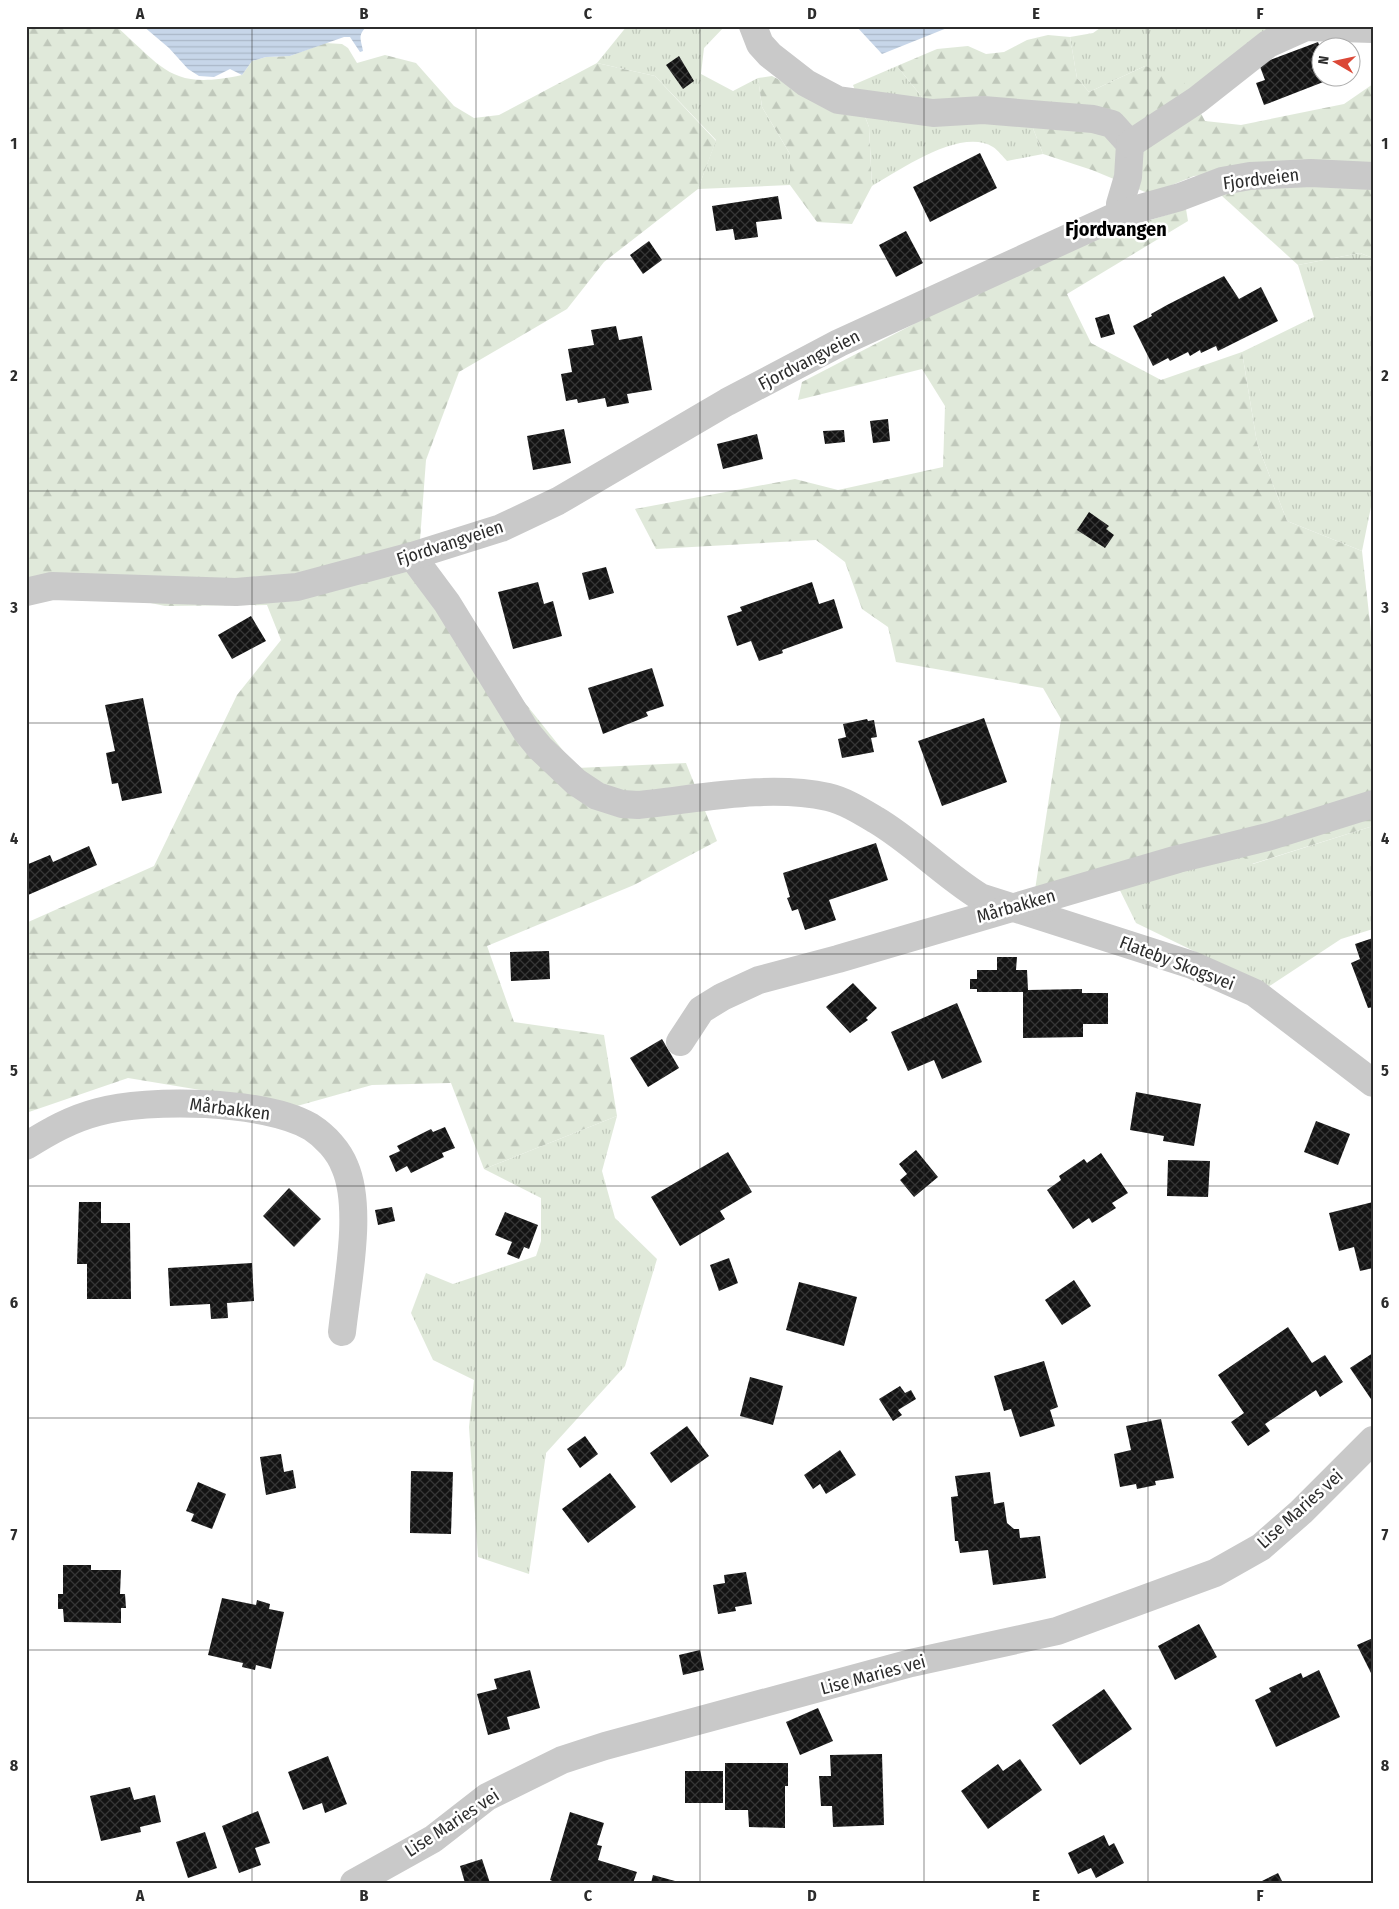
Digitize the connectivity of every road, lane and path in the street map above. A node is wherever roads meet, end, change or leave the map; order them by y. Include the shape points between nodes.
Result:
1 (753, 26) edge
2 (1373, 29) edge
3 (1130, 144) junction
4 (1373, 176) edge
5 (1123, 213) junction
6 (412, 556) junction
7 (26, 592) edge
8 (1373, 804) edge
9 (1015, 907) junction
10 (680, 1042) dead end
11 (1373, 1083) edge
12 (26, 1146) edge
13 (342, 1332) dead end
14 (1373, 1440) edge
15 (354, 1883) edge

1 - 3 street via 760,44 770,55 806,83 838,100 933,113 983,110 1093,119 1112,124
2 - 3 street via 1306,27 1268,44 1189,106
3 - 5 street via 1128,177 1120,204
4 - 5 street, Fjordveien via 1311,172 1250,176 1222,181
5 - 6 street, Fjordvangveien via 839,343 727,402 558,501 501,528
6 - 7 street, Fjordvangveien via 297,586 236,592 52,586
6 - 9 street, Flateby Skogsvei via 447,603 526,731 576,782 597,796 638,805 754,794 827,797 877,820 980,897
8 - 9 street, Mårbakken via 1271,836 1178,859
9 - 10 street, Mårbakken via 759,980 701,1010
9 - 11 street, Flateby Skogsvei via 1192,965 1255,993
12 - 13 street, Mårbakken via 72,1120 136,1105 178,1103 243,1108 279,1115 312,1128 335,1149 344,1164 354,1208
14 - 15 street, Lise Maries vei via 1261,1547 1215,1573 1057,1631 911,1663 562,1760 487,1797 433,1839

